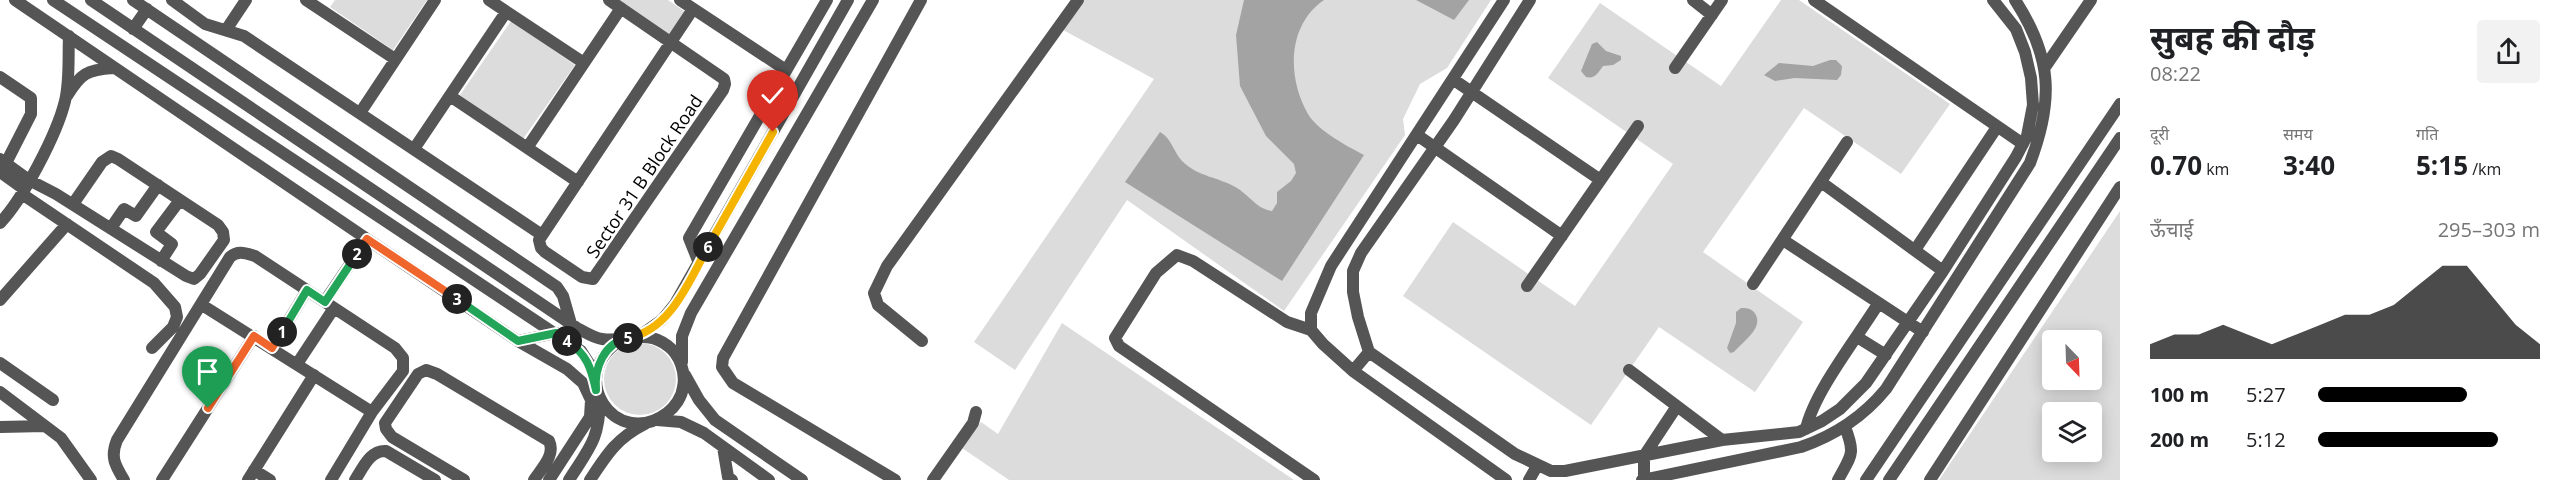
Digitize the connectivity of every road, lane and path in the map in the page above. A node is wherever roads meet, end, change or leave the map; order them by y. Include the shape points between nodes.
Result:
1 (15, 0) edge
2 (54, 0) edge
3 (91, 0) edge
4 (133, 0) edge
5 (172, 0) edge
6 (246, 0) edge
7 (306, 0) edge
8 (435, 0) edge
9 (489, 0) edge
10 (609, 0) edge
11 (681, 0) edge
12 (827, 0) edge
13 (848, 0) edge
14 (873, 0) edge
15 (921, 0) edge
16 (1078, 0) edge
17 (1504, 0) edge
18 (1530, 0) edge
19 (1693, 0) edge
20 (1722, 0) edge
21 (1814, 0) edge
22 (1993, 0) edge
23 (2015, 0) edge
24 (2091, 0) edge
25 (321, 4) edge
26 (149, 5) edge
27 (621, 9) junction
28 (693, 9) junction
29 (506, 12) junction
30 (1712, 15) junction
31 (134, 29) junction
32 (226, 30) junction
33 (69, 36) junction
34 (672, 43) junction
35 (395, 59) junction
36 (584, 63) junction
37 (2045, 67) junction
38 (113, 68) junction
39 (1675, 68) dead end
40 (786, 70) junction
41 (0, 77) edge
42 (1454, 80) junction
43 (1472, 91) junction
44 (450, 96) junction
45 (66, 99) junction
46 (2120, 104) edge
47 (360, 113) junction
48 (1638, 126) dead end
49 (1996, 127) junction
50 (1417, 135) junction
51 (2120, 138) edge
52 (1846, 142) dead end
53 (2023, 144) junction
54 (1434, 147) junction
55 (527, 148) junction
56 (414, 149) junction
57 (2, 171) edge
58 (1599, 179) junction
59 (578, 182) junction
60 (1821, 182) junction
61 (158, 185) junction
62 (25, 187) junction
63 (2120, 187) edge
64 (56, 194) junction
65 (180, 200) junction
66 (73, 204) junction
67 (45, 210) junction
68 (0, 224) edge
69 (67, 224) junction
70 (111, 228) junction
71 (542, 235) junction
72 (1562, 236) junction
73 (367, 239) junction
74 (1783, 240) junction
75 (1915, 250) junction
76 (161, 261) junction
77 (699, 263) junction
78 (1331, 266) junction
79 (1353, 271) junction
80 (1943, 271) junction
81 (1753, 284) dead end
82 (1527, 286) dead end
83 (307, 290) junction
84 (0, 300) edge
85 (1878, 304) junction
86 (202, 305) junction
87 (329, 305) junction
88 (1908, 323) junction
89 (571, 324) junction
90 (1311, 330) junction
91 (1923, 332) junction
92 (556, 333) junction
93 (641, 335) junction
94 (254, 336) junction
95 (1857, 337) junction
96 (623, 339) junction
97 (518, 341) junction
98 (922, 341) dead end
99 (152, 348) dead end
100 (272, 348) junction
101 (1369, 352) junction
102 (1886, 355) junction
103 (0, 363) edge
104 (297, 364) junction
105 (683, 370) junction
106 (1629, 370) dead end
107 (1353, 371) junction
108 (314, 375) junction
109 (0, 392) edge
110 (598, 395) junction
111 (53, 400) dead end
112 (1677, 406) junction
113 (372, 412) junction
114 (976, 412) dead end
115 (652, 422) junction
116 (45, 426) junction
117 (0, 427) edge
118 (1845, 427) junction
119 (1806, 429) junction
120 (1722, 440) junction
121 (723, 447) junction
122 (1644, 456) junction
123 (1537, 466) junction
124 (251, 475) edge
125 (568, 478) edge
126 (729, 479) edge
127 (92, 480) edge
128 (124, 480) edge
129 (162, 480) edge
130 (270, 480) edge
131 (332, 480) edge
132 (355, 480) edge
133 (435, 480) edge
134 (464, 480) edge
135 (534, 480) edge
136 (549, 480) edge
137 (590, 480) edge
138 (769, 480) edge
139 (802, 480) edge
140 (895, 480) edge
141 (933, 480) edge
142 (1314, 480) edge
143 (1506, 480) edge
144 (1529, 480) edge
145 (1643, 480) edge
146 (1838, 480) edge
147 (1866, 480) edge
148 (1889, 480) edge
149 (1930, 480) edge

1 - 33 street
2 - 92 street
3 - 31 street
4 - 26 street
5 - 32 street, Sector 31 B Block Road via 205,24
6 - 32 street
7 - 25 street
8 - 35 street
9 - 29 street
10 - 27 street, Sector 31 B Block Road
11 - 28 street
12 - 40 street
13 - 77 street
14 - 105 street via 691,313 682,336
15 - 140 street via 723,358 722,367 733,383
16 - 98 street via 887,266 874,293 879,305
17 - 42 street
18 - 43 street
19 - 30 street
20 - 30 street
21 - 49 street
22 - 53 street via 2016,29 2031,78 2032,105
23 - 37 street via 2030,23
24 - 37 street
25 - 35 street
26 - 31 street
26 - 89 street via 557,287
27 - 34 street, Sector 31 B Block Road
27 - 36 street
28 - 34 street
28 - 40 street
29 - 36 street
29 - 44 street
30 - 39 street
31 - 89 street
32 - 47 street, Sector 31 B Block Road via 244,36
33 - 38 street
33 - 45 street
34 - 59 street
34 - 71 street, Sector 31 B Block Road via 724,79 723,90 593,279 582,277 545,252 538,243
35 - 47 street
36 - 55 street
37 - 91 street via 2043,123 2030,163
38 - 45 street via 83,75
38 - 73 street
40 - 77 street via 689,238
41 - 57 street via 31,98 32,107
42 - 43 street
42 - 50 street
43 - 54 street
43 - 58 street
44 - 55 street
44 - 56 street
45 - 62 street
46 - 147 street
47 - 56 street, Sector 31 B Block Road
48 - 58 street
49 - 53 street
49 - 75 street
50 - 54 street
50 - 78 street
51 - 148 street
52 - 60 street
53 - 80 street
54 - 72 street
54 - 79 street via 1361,253
55 - 59 street
56 - 71 street, Sector 31 B Block Road
57 - 62 street
58 - 72 street
59 - 71 street
60 - 74 street
60 - 75 street
61 - 65 street
61 - 66 street via 111,156 102,162
61 - 70 street via 136,216 124,209
62 - 64 street
62 - 67 street
62 - 68 street
63 - 149 street
64 - 66 street
64 - 67 street
65 - 76 street via 156,232 172,244
65 - 76 street via 218,225 224,240 194,279
66 - 70 street
67 - 69 street
69 - 84 street
69 - 99 street via 154,283 175,307 173,327
70 - 76 street
72 - 82 street
73 - 87 street
73 - 97 street
74 - 81 street
74 - 85 street
75 - 80 street
77 - 93 street via 663,320
78 - 79 street
78 - 90 street via 1311,313
79 - 101 street via 1353,292
80 - 88 street
83 - 86 street via 255,256 235,253
83 - 87 street
83 - 100 street
85 - 88 street
85 - 95 street
86 - 94 street
86 - 128 street via 117,440 113,462
87 - 104 street
87 - 113 street via 404,358 403,371
88 - 91 street
88 - 102 street
89 - 96 street via 601,339
90 - 107 street
90 - 142 street via 1287,322 1193,261 1177,255 1156,273 1115,338 1119,346
91 - 118 street via 1873,405
92 - 97 street
92 - 110 street via 581,351 590,365
93 - 96 street
93 - 105 street via 669,346
94 - 100 street
94 - 129 street
95 - 102 street
95 - 119 street via 1812,410
96 - 110 street via 608,349 598,365
97 - 136 street via 567,369 583,383 591,400 590,417
100 - 104 street
101 - 107 street
101 - 123 street
102 - 119 street via 1840,409
103 - 111 street
104 - 108 street
105 - 115 street via 683,389 674,408
105 - 139 street via 715,420
106 - 112 street
107 - 143 street
108 - 113 street
108 - 124 street
109 - 116 street
110 - 115 street via 615,417 629,423
110 - 125 street via 599,427
112 - 120 street
112 - 122 street
113 - 131 street
114 - 141 street via 973,423
115 - 121 street via 681,422
115 - 137 street via 629,432 612,447
116 - 117 street
116 - 127 street via 61,438
118 - 145 street via 1802,447
118 - 146 street via 1853,446
119 - 120 street via 1788,435
120 - 122 street
121 - 126 street
121 - 138 street
122 - 123 street via 1565,471
122 - 145 street
123 - 144 street
124 - 130 street
132 - 133 street via 371,456 381,451
134 - 135 street via 386,429 385,423 418,375 426,370 549,441 550,455

